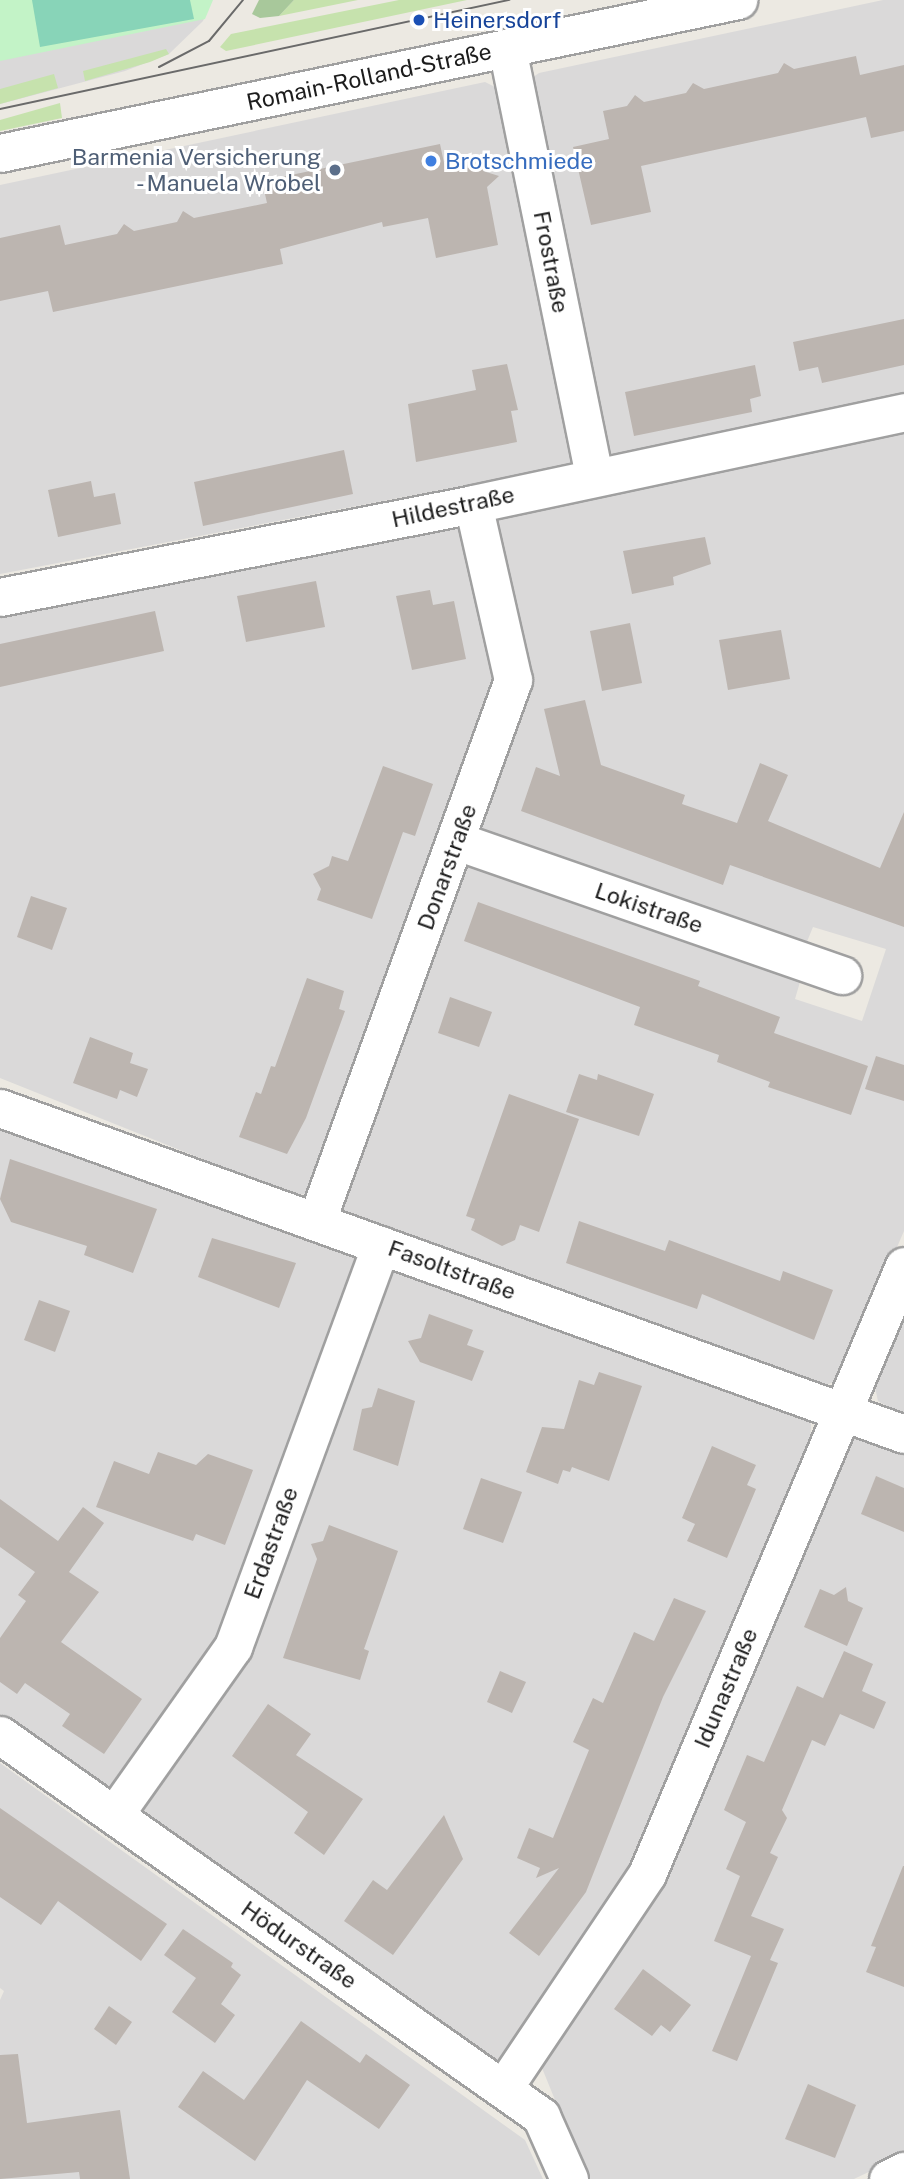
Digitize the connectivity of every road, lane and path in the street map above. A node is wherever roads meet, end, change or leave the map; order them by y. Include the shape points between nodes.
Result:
1 (738, 0) edge
2 (507, 48) junction
3 (0, 153) edge
4 (904, 412) edge
5 (594, 476) junction
6 (473, 504) junction
7 (0, 597) edge
8 (457, 841) junction
9 (842, 975) dead end
10 (0, 1108) edge
11 (316, 1222) junction
12 (381, 1245) junction
13 (904, 1266) edge
14 (841, 1412) junction
15 (904, 1434) edge
16 (0, 1735) edge
17 (114, 1815) junction
18 (504, 2088) junction
19 (904, 2171) edge
20 (569, 2179) edge
21 (888, 2179) edge

1 - 2 street, Romain-Rolland-Straße
2 - 3 street, Romain-Rolland-Straße
2 - 5 street, Frostraße
4 - 5 street, Hildestraße
5 - 6 street, Hildestraße
6 - 7 street, Hildestraße
6 - 8 street, Donarstraße via 513,680
8 - 9 street, Lokistraße
8 - 11 street, Donarstraße
10 - 11 street, Fasoltstraße
11 - 12 street, Fasoltstraße
12 - 14 street, Fasoltstraße
12 - 17 street, Erdastraße via 233,1647
13 - 14 street, Idunastraße
14 - 15 street, Fasoltstraße
14 - 18 street, Idunastraße via 648,1874
16 - 17 street, Hödurstraße
17 - 18 street, Hödurstraße
18 - 20 street, Hödurstraße via 541,2116
19 - 21 street

